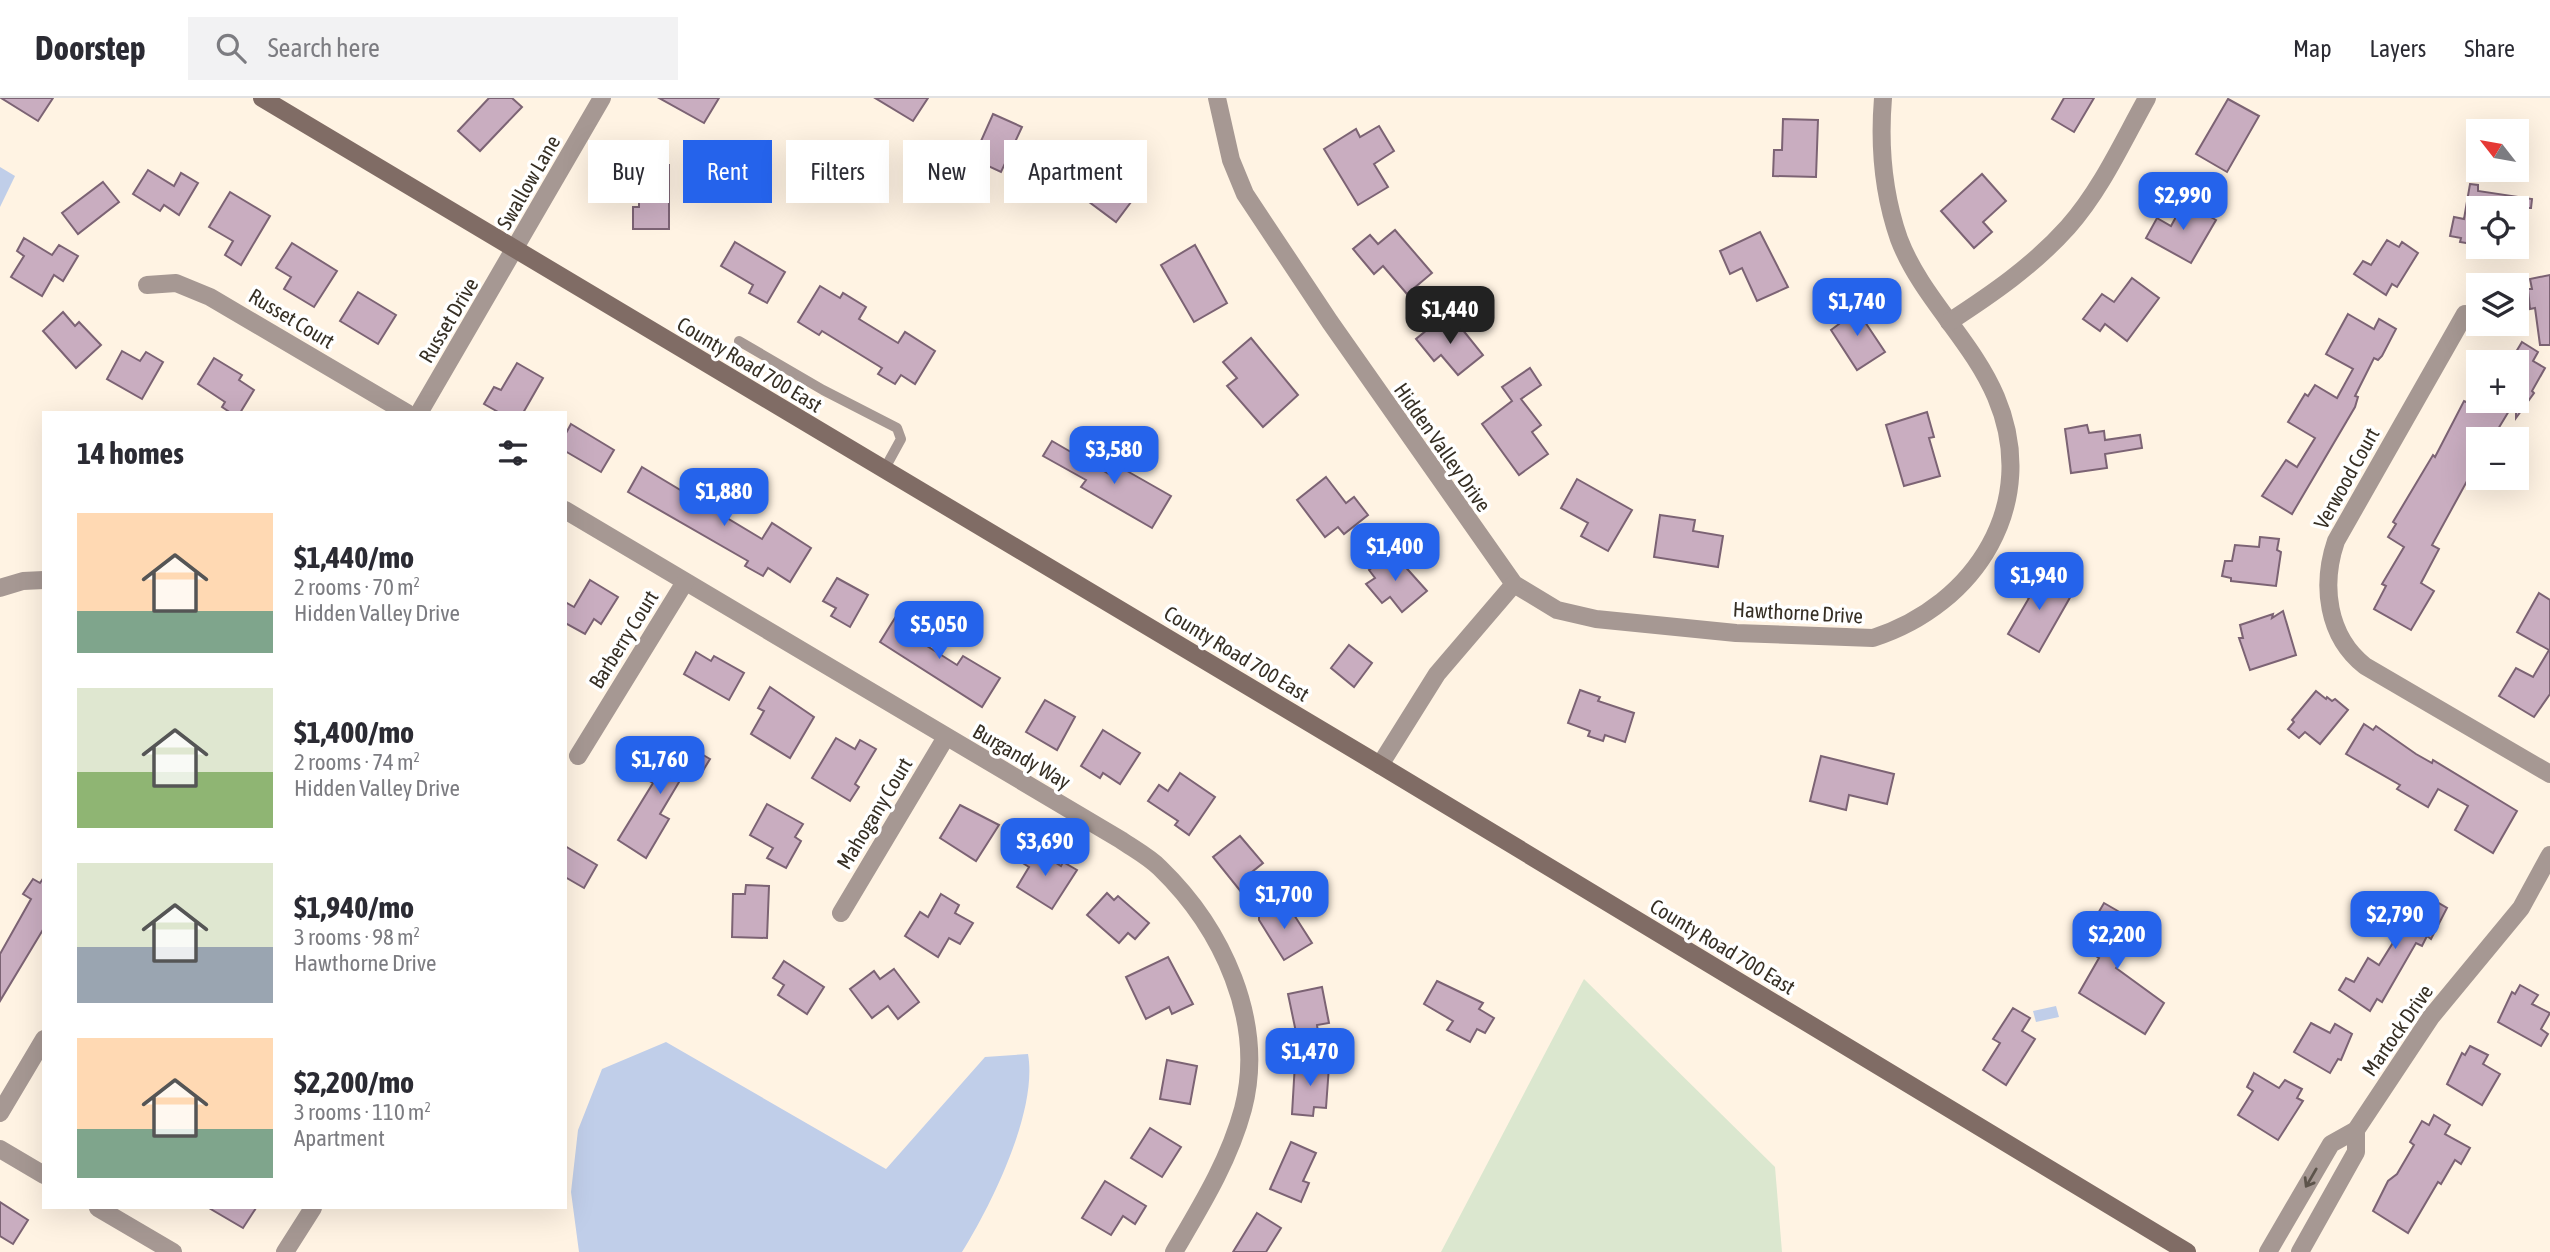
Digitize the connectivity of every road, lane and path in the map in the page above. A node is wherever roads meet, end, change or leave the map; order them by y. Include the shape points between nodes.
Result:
1 (262, 98) edge
2 (602, 98) edge
3 (1217, 98) edge
4 (1883, 98) edge
5 (2147, 98) edge
6 (515, 251) junction
7 (147, 285) dead end
8 (2465, 314) dead end
9 (1950, 322) junction
10 (739, 341) dead end
11 (404, 411) edge
12 (420, 411) edge
13 (884, 470) junction
14 (567, 511) edge
15 (42, 580) edge
16 (685, 582) junction
17 (1514, 584) junction
18 (0, 588) edge
19 (946, 737) junction
20 (578, 756) dead end
21 (1380, 765) junction
22 (2550, 774) edge
23 (2550, 855) edge
24 (841, 913) dead end
25 (42, 1042) edge
26 (0, 1113) edge
27 (2356, 1130) junction
28 (0, 1149) edge
29 (42, 1174) edge
30 (100, 1209) edge
31 (312, 1209) edge
32 (173, 1252) edge
33 (285, 1252) edge
34 (1174, 1252) edge
35 (2187, 1252) edge
36 (2268, 1252) edge
37 (2300, 1252) edge

1 - 6 main road, County Road 700 East
2 - 6 street, Swallow Lane
3 - 17 street, Hidden Valley Drive via 1231,160 1245,194
4 - 9 street, Hawthorne Drive via 1881,155 1891,212 1911,266
5 - 9 street via 2069,226 2008,283
6 - 12 street, Russet Drive
6 - 13 main road, County Road 700 East
7 - 11 street, Russet Court via 176,283 210,296
8 - 22 street, Verwood Court via 2336,541 2328,571 2329,602 2343,643 2365,666
9 - 17 street, Hawthorne Drive via 1995,396 2008,438 2009,481 1991,544 1966,581 1933,611 1873,638 1736,633 1576,616 1542,603
10 - 13 lane via 897,428 901,439
13 - 21 main road, County Road 700 East
14 - 16 street, Burgandy Way
15 - 18 street via 23,580
16 - 19 street, Burgandy Way
16 - 20 street, Barberry Court
17 - 21 street via 1437,674
19 - 24 street, Mahogany Court
19 - 34 street, Burgandy Way via 1159,867 1191,901 1226,957 1244,1020 1247,1090 1226,1158
21 - 35 main road, County Road 700 East
23 - 27 street, Martock Drive via 2521,908 2431,1017
25 - 26 street
27 -> 36 street, Martock Drive via 2332,1144
27 - 37 street, Martock Drive via 2356,1152
28 - 29 street
30 - 32 street
31 - 33 street

